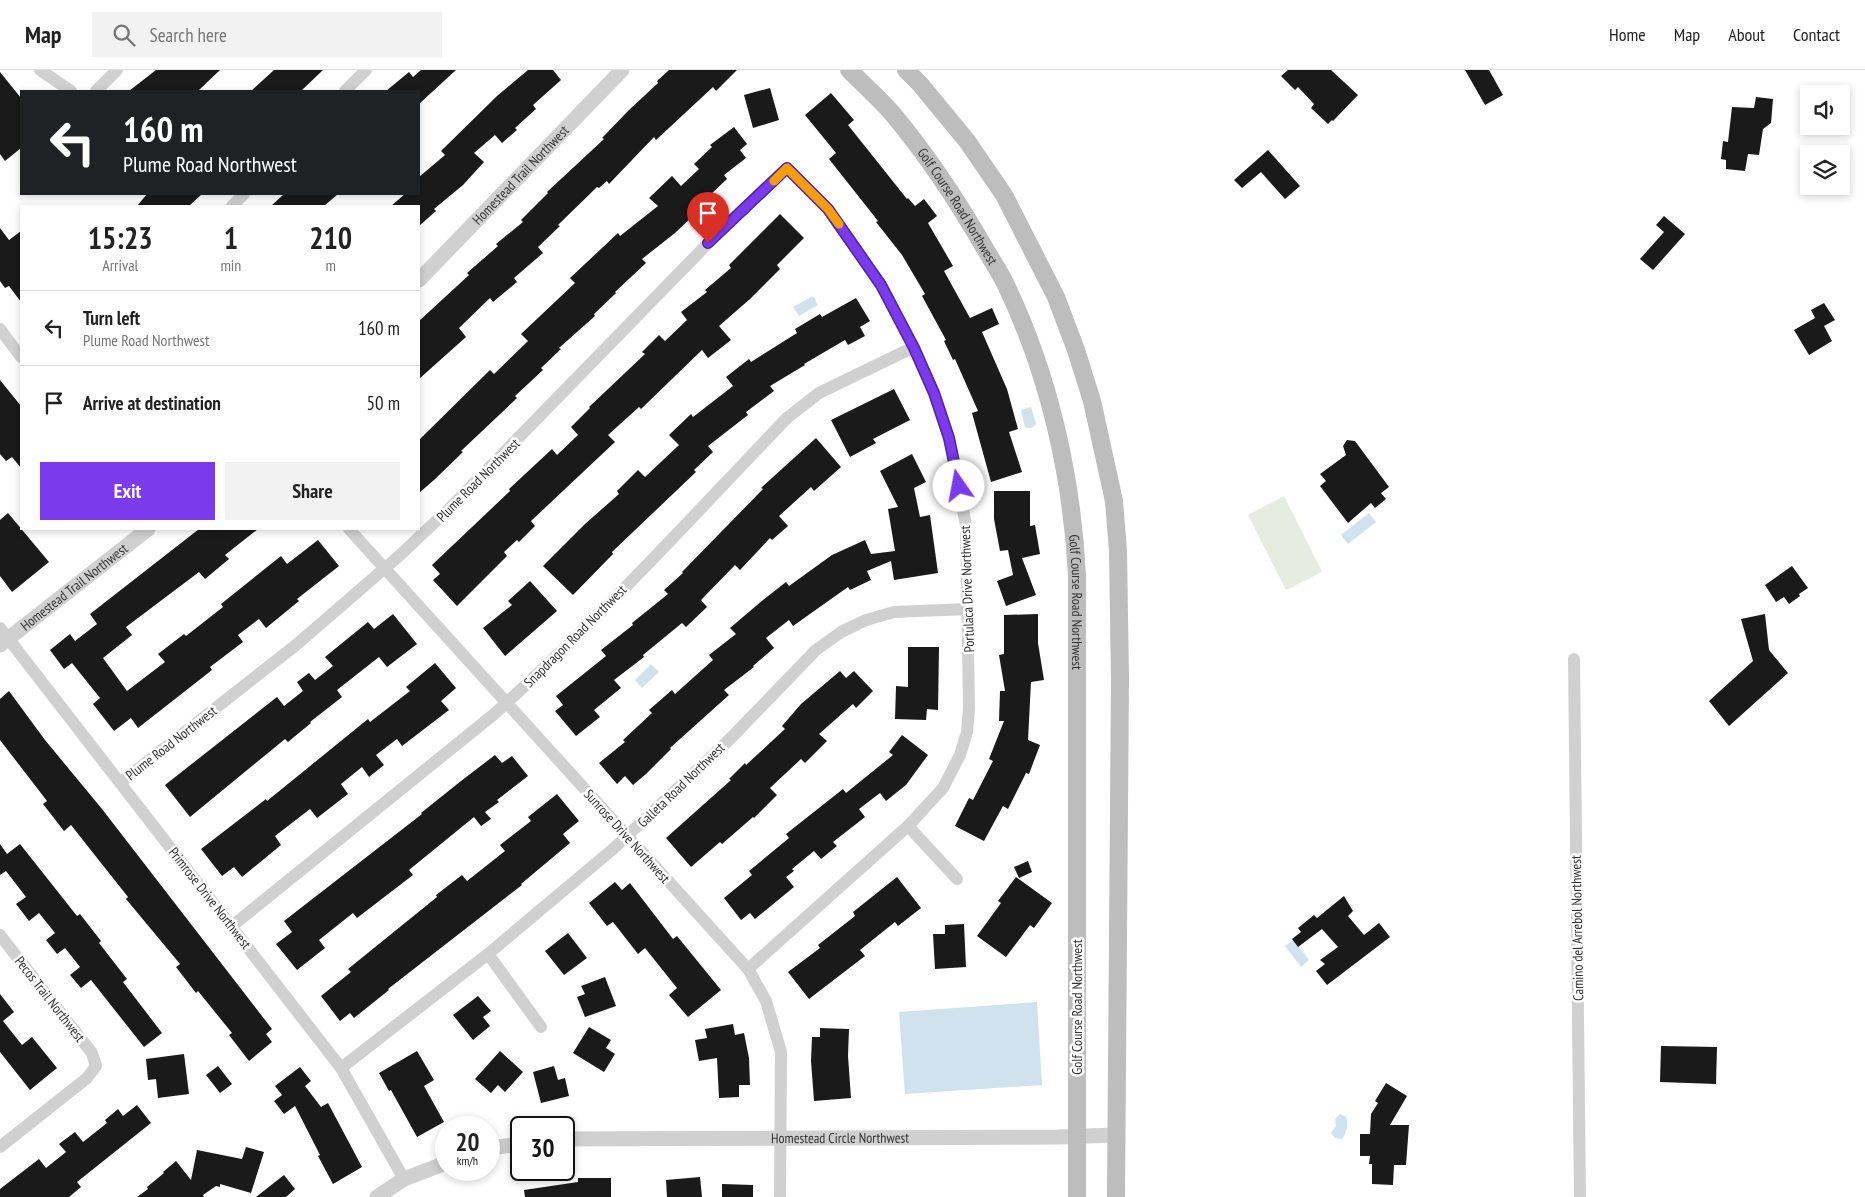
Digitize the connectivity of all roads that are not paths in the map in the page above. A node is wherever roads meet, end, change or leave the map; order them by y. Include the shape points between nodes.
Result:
1 (40, 70) edge
2 (117, 70) edge
3 (366, 70) edge
4 (622, 70) edge
5 (849, 70) edge
6 (906, 70) edge
7 (70, 90) edge
8 (97, 90) edge
9 (346, 90) edge
10 (787, 168) joint
11 (243, 195) edge
12 (233, 205) edge
13 (420, 279) edge
14 (0, 329) edge
15 (914, 348) junction
16 (20, 356) edge
17 (147, 530) edge
18 (350, 530) edge
19 (385, 569) junction
20 (968, 609) junction
21 (3, 637) edge
22 (1574, 659) dead end
23 (507, 703) junction
24 (120, 783) junction
25 (908, 826) junction
26 (628, 836) junction
27 (957, 878) dead end
28 (232, 926) junction
29 (0, 935) edge
30 (488, 954) junction
31 (748, 969) junction
32 (541, 1027) dead end
33 (341, 1068) junction
34 (1116, 1135) junction
35 (1078, 1137) junction
36 (779, 1138) junction
37 (575, 1139) edge
38 (0, 1147) edge
39 (435, 1167) edge
40 (404, 1179) junction
41 (377, 1197) edge
42 (780, 1197) edge
43 (1077, 1197) edge
44 (1116, 1197) edge
45 (1580, 1197) edge

1 - 7 street
2 - 8 street
3 - 9 street
4 - 13 street, Homestead Trail Northwest
5 - 35 main road, Golf Course Road Northwest via 890,112 932,165 1004,282 1042,377 1062,452 1076,546 1077,576
6 - 34 main road via 967,142 1004,195 1056,297 1092,401 1114,501 1120,679
10 - 15 street, Portulaca Drive Northwest via 834,217 881,285
10 - 19 street, Plume Road Northwest via 722,229 448,510
11 - 12 street
14 - 16 street
15 - 20 street, Portulaca Drive Northwest via 934,393 951,448 966,525
15 - 23 street, Snapdragon Road Northwest via 819,393 787,418 606,607
17 - 21 street, Homestead Trail Northwest
18 - 19 street, Sunrose Drive Northwest
19 - 23 street, Sunrose Drive Northwest
19 - 24 street, Plume Road Northwest via 296,645
20 - 25 street, Portulaca Drive Northwest via 967,732 960,755 943,788
20 - 26 street, Galleta Road Northwest via 894,612 841,632 816,650 728,741
21 - 24 street, Primrose Drive Northwest
22 - 45 street, Camino del Arrebol Northwest
23 - 26 street, Sunrose Drive Northwest
23 - 28 street, Snapdragon Road Northwest
24 - 28 street, Primrose Drive Northwest
25 - 27 street
25 - 31 street, Portulaca Drive Northwest
26 - 30 street, Galleta Road Northwest
26 - 31 street, Sunrose Drive Northwest
28 - 33 street, Primrose Drive Northwest
29 - 38 street, Pecos Trail Northwest via 92,1053 96,1066 87,1078
30 - 32 street
30 - 33 street, Galleta Road Northwest
31 - 36 street, Sunrose Drive Northwest via 766,1001 781,1052
33 - 40 street, Primrose Drive Northwest
34 - 35 street, Homestead Circle Northwest
34 - 44 main road
35 - 36 street, Homestead Circle Northwest
35 - 43 main road, Golf Course Road Northwest
36 - 37 street, Homestead Circle Northwest
36 - 42 street, Sunrose Drive Northwest
39 - 40 street
40 - 41 street

